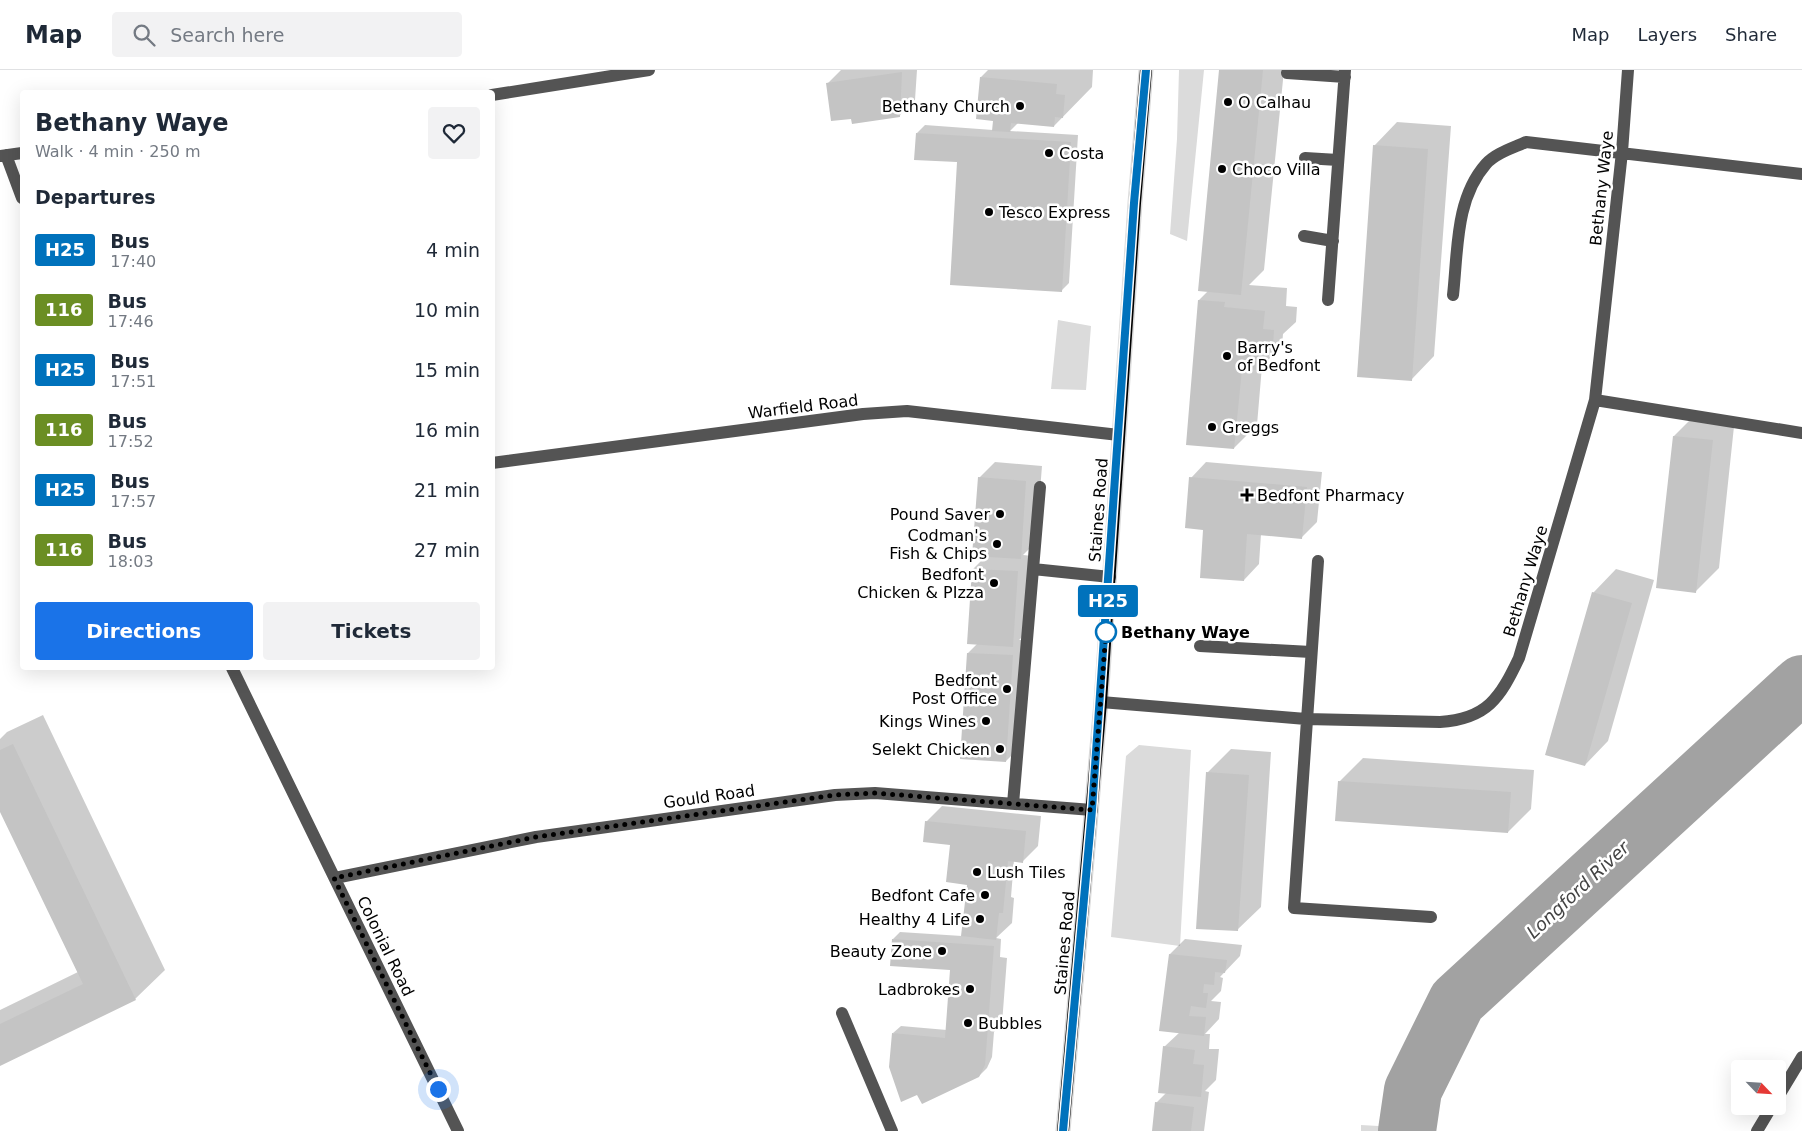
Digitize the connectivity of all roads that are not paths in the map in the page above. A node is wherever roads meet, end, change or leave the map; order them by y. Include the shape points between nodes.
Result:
1 (649, 70) edge
2 (1146, 70) edge
3 (1628, 70) edge
4 (1287, 73) dead end
5 (1345, 73) edge
6 (495, 95) edge
7 (1622, 152) junction
8 (20, 153) edge
9 (3, 155) edge
10 (1305, 158) dead end
11 (1338, 160) junction
12 (1802, 174) edge
13 (20, 193) edge
14 (1304, 236) dead end
15 (1333, 241) junction
16 (1453, 295) dead end
17 (1328, 300) dead end
18 (1595, 400) junction
19 (1802, 433) edge
20 (1119, 435) junction
21 (495, 463) edge
22 (1040, 487) dead end
23 (1318, 561) dead end
24 (1033, 569) junction
25 (1110, 576) junction
26 (1200, 646) dead end
27 (1311, 652) junction
28 (233, 670) edge
29 (1101, 702) junction
30 (1306, 719) junction
31 (1013, 804) junction
32 (1092, 810) junction
33 (334, 878) junction
34 (1431, 917) dead end
35 (842, 1013) dead end
36 (1802, 1057) edge
37 (1786, 1084) edge
38 (1767, 1115) edge
39 (458, 1131) edge
40 (892, 1131) edge
41 (1063, 1131) edge
42 (1757, 1131) edge

1 - 6 street
2 - 20 main road, Staines Road
3 - 7 street, Bethany Waye
4 - 5 street
5 - 11 street
7 - 12 street
7 - 16 street via 1526,142 1502,152 1486,164 1463,202
7 - 18 street, Bethany Waye
8 - 9 street
9 - 13 street
10 - 11 street
11 - 15 street
14 - 15 street
15 - 17 street
18 - 19 street
18 - 30 street, Bethany Waye via 1519,658 1507,684 1485,709 1462,721
20 - 21 street, Warfield Road via 907,411
20 - 25 main road, Staines Road
22 - 24 street
23 - 27 street
24 - 25 street
24 - 31 street
25 - 29 main road, Staines Road
26 - 27 street
27 - 30 street
28 - 33 street, Colonial Road
29 - 30 street, Bethany Waye
29 - 32 main road, Staines Road
30 - 34 street via 1294,908
31 - 32 street, Gould Road
31 - 33 street, Gould Road via 875,793 835,795 536,837
32 - 41 main road, Staines Road
33 - 39 street, Colonial Road
35 - 40 street
36 - 37 street
38 - 42 street

